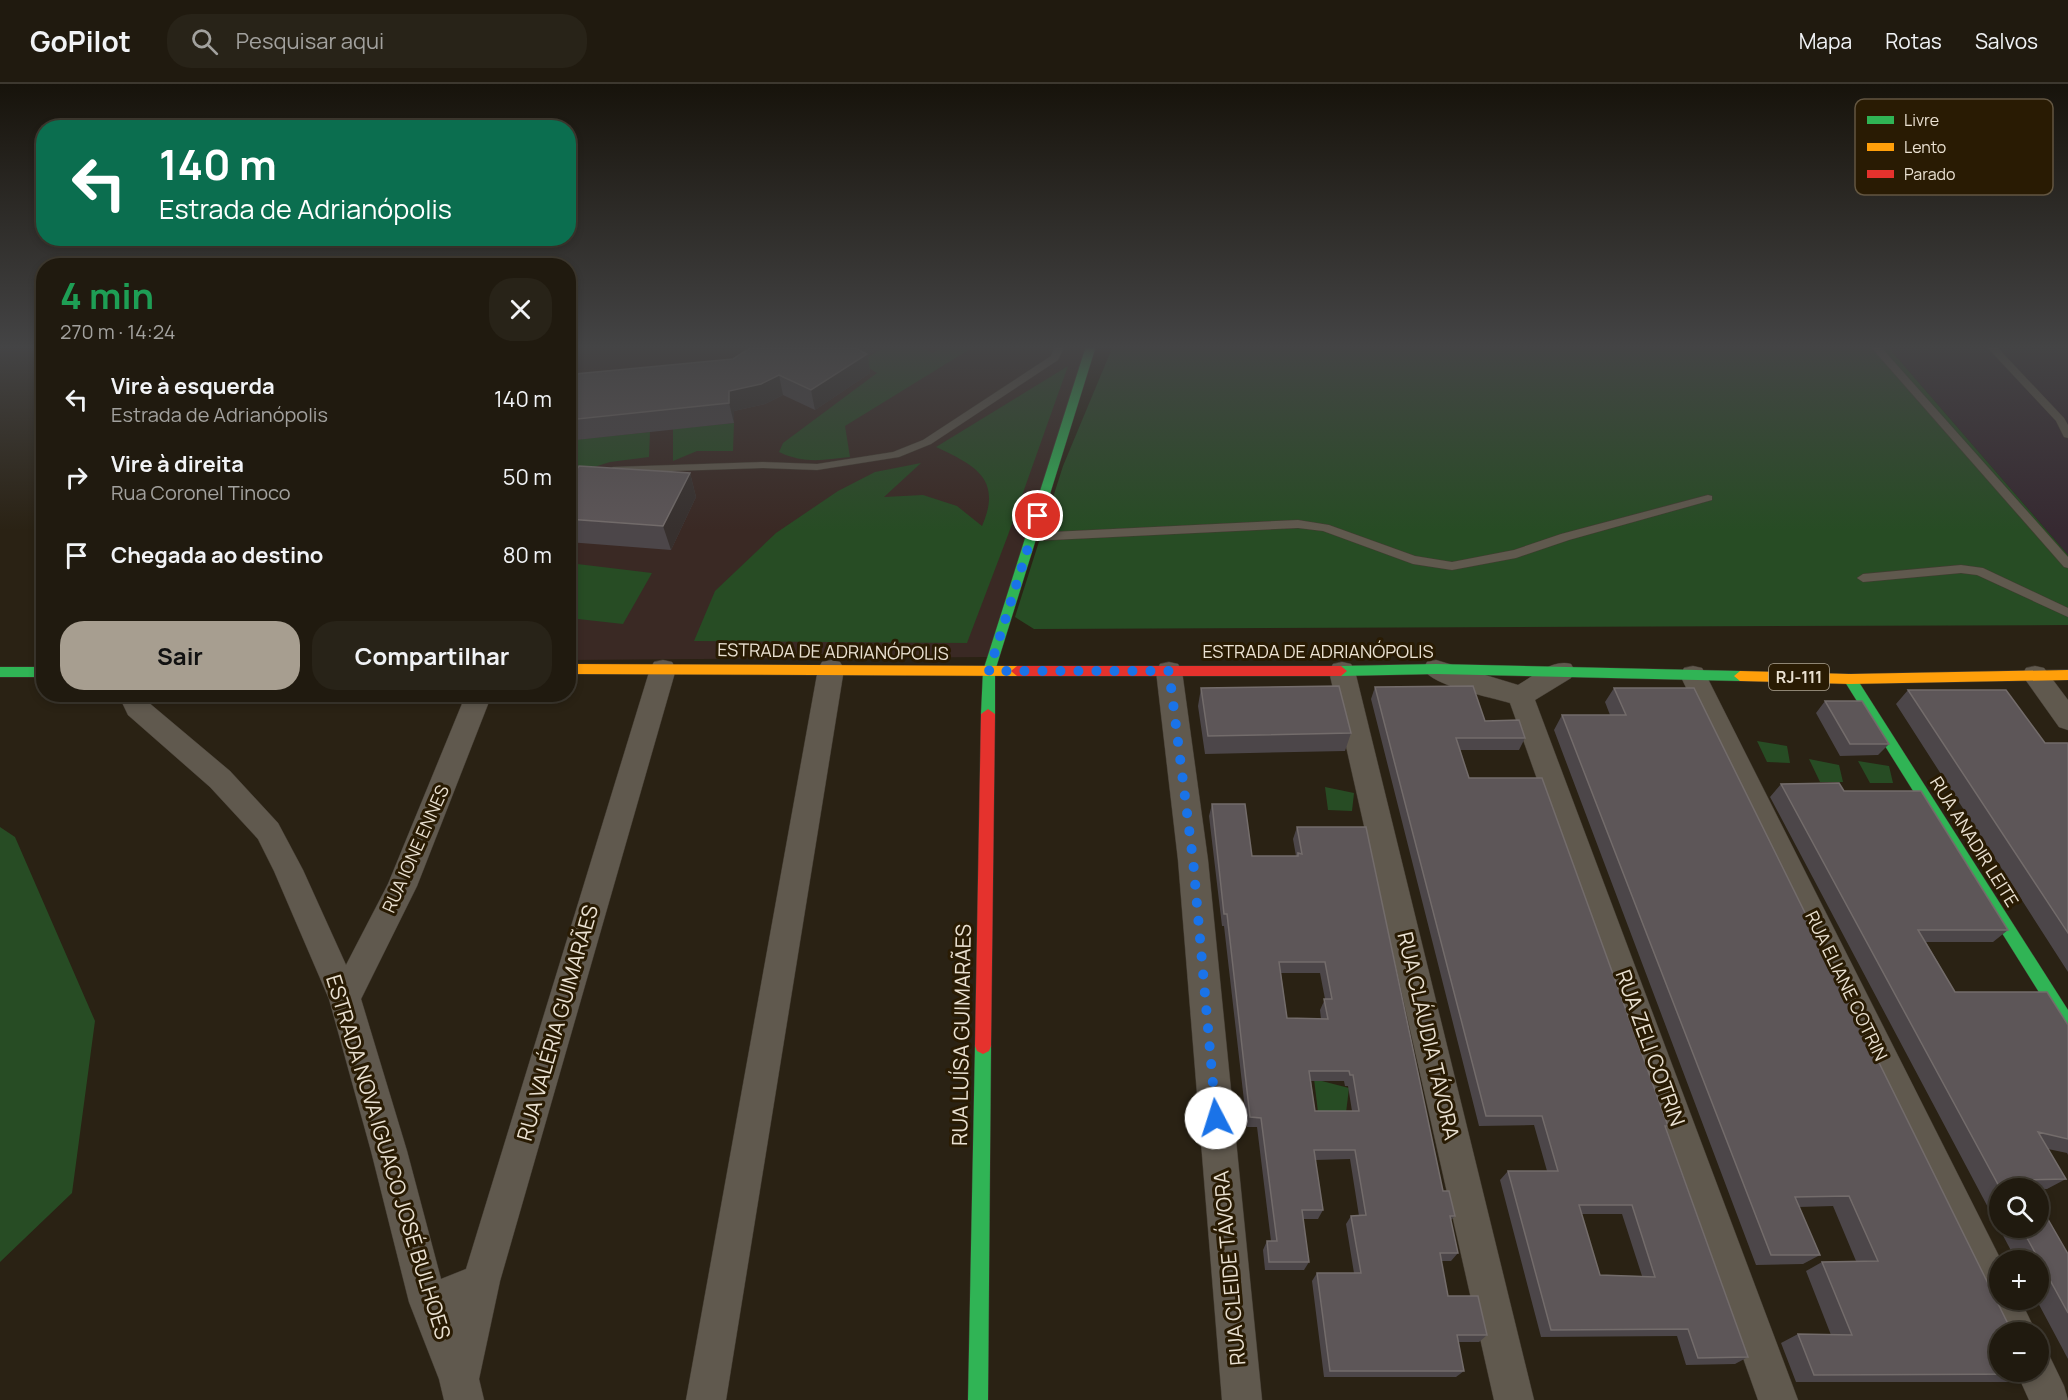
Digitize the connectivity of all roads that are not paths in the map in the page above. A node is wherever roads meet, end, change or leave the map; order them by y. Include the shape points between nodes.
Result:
1 (979, 407) edge
2 (1072, 407) edge
3 (1929, 407) edge
4 (2048, 407) edge
5 (2068, 435) edge
6 (598, 471) edge
7 (1708, 498) dead end
8 (1031, 537) junction
9 (2068, 564) edge
10 (1863, 578) dead end
11 (2068, 613) edge
12 (576, 669) edge
13 (663, 669) junction
14 (831, 669) junction
15 (1436, 669) junction
16 (989, 671) junction
17 (1169, 671) junction
18 (1341, 671) junction
19 (1562, 671) junction
20 (0, 672) edge
21 (36, 672) edge
22 (1693, 675) junction
23 (2035, 675) junction
24 (2068, 675) edge
25 (1850, 679) junction
26 (1521, 696) junction
27 (134, 702) edge
28 (476, 702) edge
29 (2068, 720) edge
30 (345, 999) junction
31 (2068, 1024) edge
32 (1989, 1276) edge
33 (482, 1281) junction
34 (428, 1302) junction
35 (2041, 1382) edge
36 (462, 1389) edge
37 (706, 1400) edge
38 (978, 1400) edge
39 (1242, 1400) edge
40 (1514, 1400) edge
41 (1778, 1400) edge
42 (2050, 1400) edge

1 - 6 lane via 927,442 894,455 817,466 676,466
2 - 8 main road, RUA LUÍSA GUIMARÃES
3 - 9 lane
4 - 5 lane
7 - 8 lane via 1516,554 1452,566 1413,560 1324,528 1299,524
8 - 16 main road, RUA LUÍSA GUIMARÃES
10 - 11 lane via 1961,569 1979,571
12 - 13 main road, ESTRADA DE ADRIANÓPOLIS / RJ-111
13 - 14 main road, ESTRADA DE ADRIANÓPOLIS / RJ-111
13 - 33 street, RUA VALÉRIA GUIMARÃES
14 - 16 main road, ESTRADA DE ADRIANÓPOLIS / RJ-111
14 - 37 street
15 - 18 main road, ESTRADA DE ADRIANÓPOLIS / RJ-111
15 - 19 main road, ESTRADA DE ADRIANÓPOLIS / RJ-111
15 - 26 street
16 - 17 main road, ESTRADA DE ADRIANÓPOLIS / RJ-111
16 - 38 main road, RUA LUÍSA GUIMARÃES
17 - 18 main road, ESTRADA DE ADRIANÓPOLIS / RJ-111
17 - 39 street, RUA CLEIDE TÁVORA via 1193,860
18 - 40 street, RUA CLÁUDIA TÁVORA
19 - 22 main road, ESTRADA DE ADRIANÓPOLIS / RJ-111
19 - 26 street
20 - 21 main road
22 - 25 main road, ESTRADA DE ADRIANÓPOLIS / RJ-111
22 - 32 street, RUA ELIANE COTRIN
23 - 24 main road, ESTRADA DE ADRIANÓPOLIS / RJ-111
23 - 25 main road, ESTRADA DE ADRIANÓPOLIS / RJ-111
23 - 29 street
25 - 31 main road, RUA ANADIR LEITE
26 - 41 street, RUA ZELI COTRIN
27 - 30 street, ESTRADA NOVA IGUACO JOSÉ BULHOES via 220,779 268,831
28 - 30 street, RUA IONE ENNES via 402,886
30 - 34 street, ESTRADA NOVA IGUACO JOSÉ BULHOES
33 - 34 street
33 - 36 street, RUA VALÉRIA GUIMARÃES
34 - 36 street, ESTRADA NOVA IGUACO JOSÉ BULHOES
35 - 42 street

